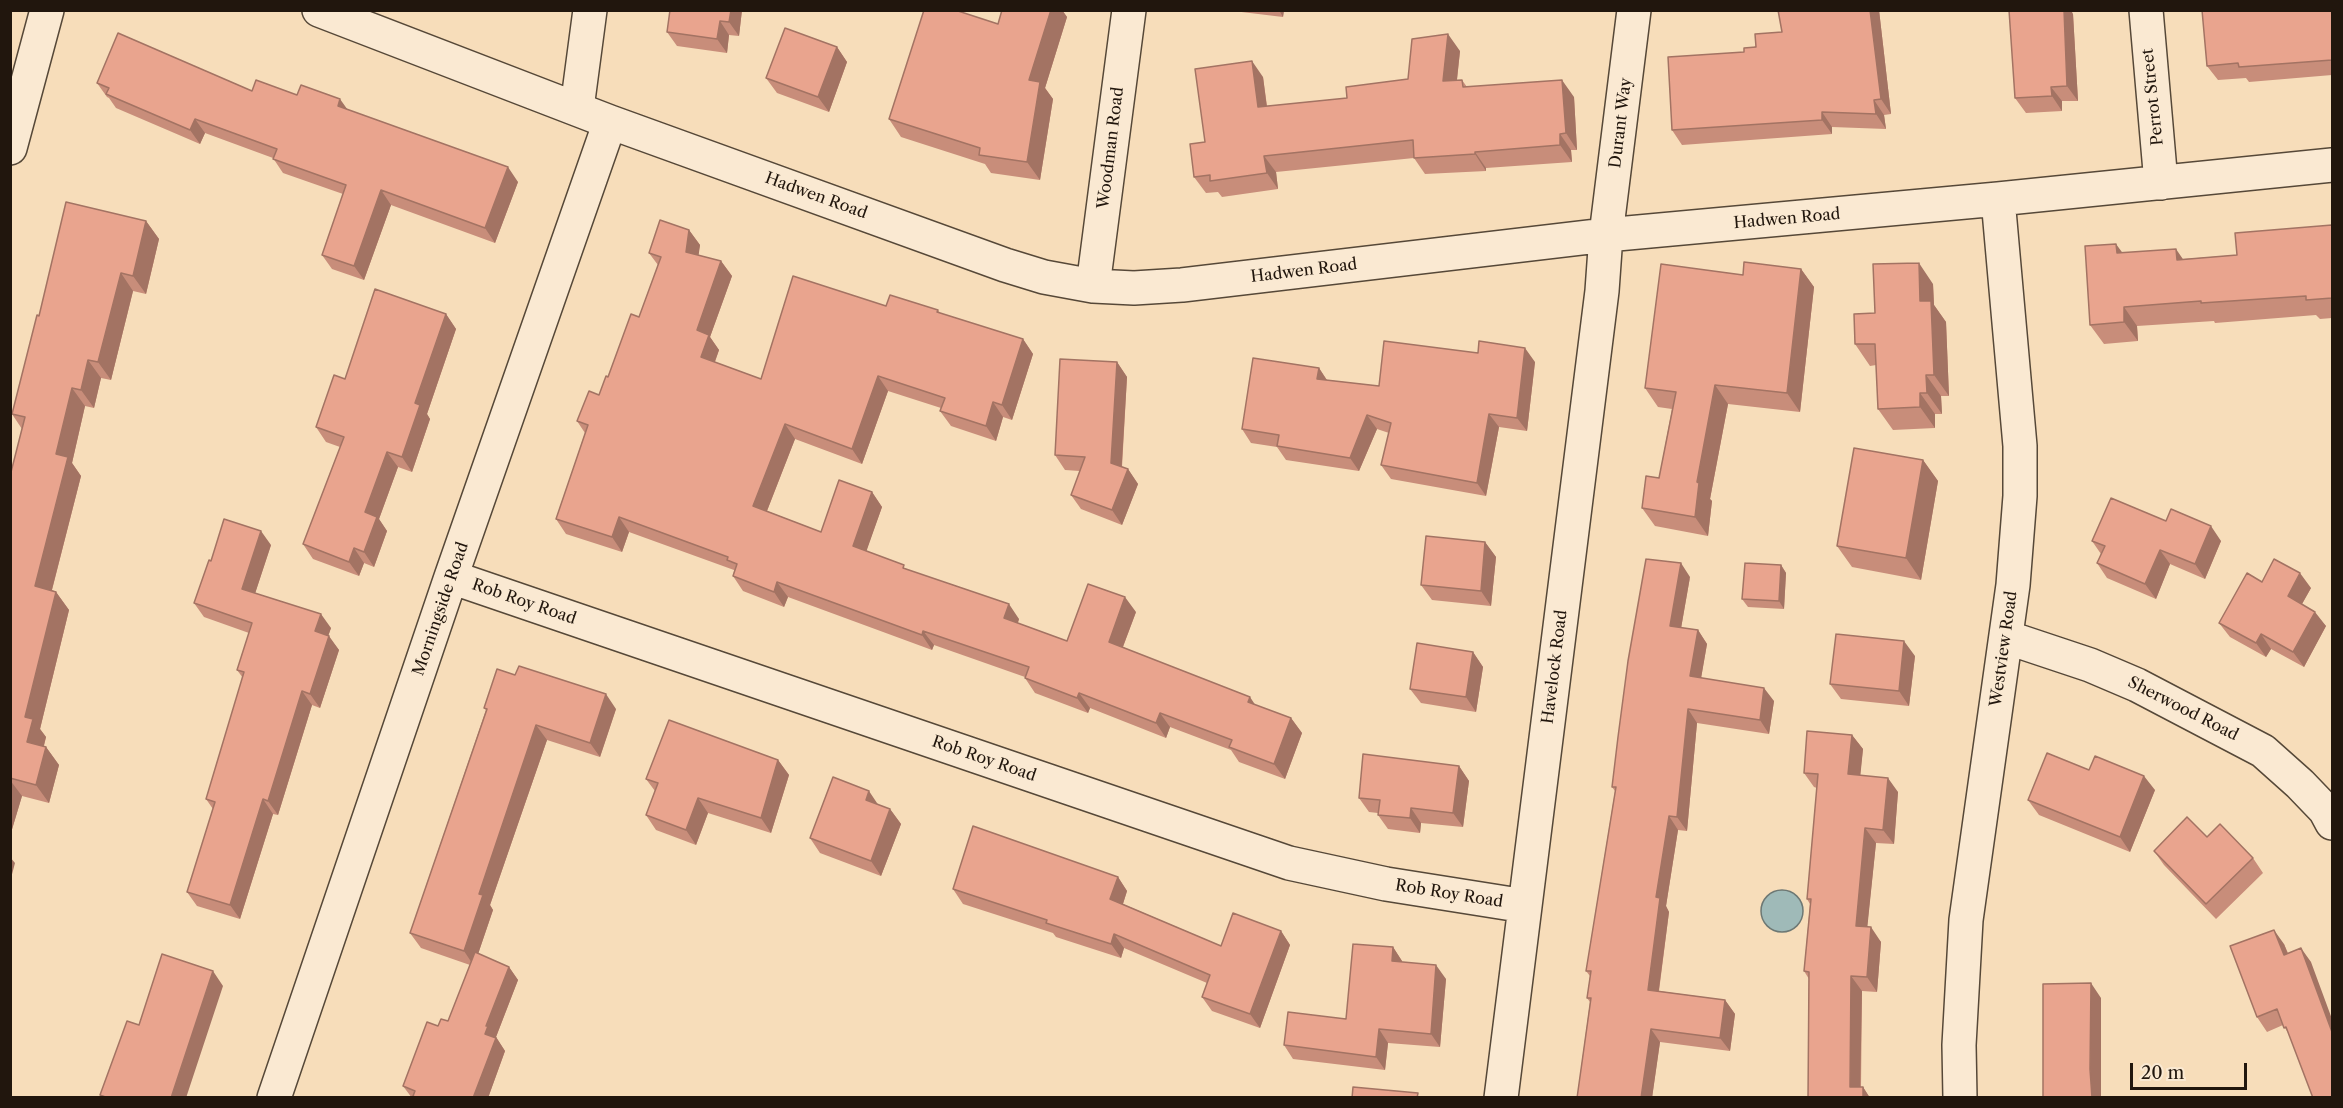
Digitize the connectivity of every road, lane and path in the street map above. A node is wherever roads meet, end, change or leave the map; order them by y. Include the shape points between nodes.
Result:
1 (47, 10) edge
2 (319, 10) edge
3 (590, 10) edge
4 (1129, 10) edge
5 (1634, 10) edge
6 (2146, 10) edge
7 (577, 108) junction
8 (610, 122) junction
9 (10, 148) edge
10 (2332, 165) edge
11 (2161, 183) junction
12 (1998, 200) junction
13 (1606, 235) junction
14 (1094, 286) junction
15 (451, 577) junction
16 (2006, 637) junction
17 (2332, 823) edge
18 (1525, 906) junction
19 (274, 1098) edge
20 (1501, 1098) edge
21 (1960, 1098) edge

1 - 9 street
2 - 7 street, Hadwen Road
3 - 7 street
4 - 14 street, Woodman Road
5 - 13 street, Durant Way
6 - 11 street, Perrot Street
7 - 8 street, Hadwen Road
8 - 14 street, Hadwen Road via 1005,265 1044,278
8 - 15 street, Morningside Road
10 - 11 street, Hadwen Road
11 - 12 street, Hadwen Road
12 - 13 street, Hadwen Road
12 - 16 street, Westview Road via 2020,446 2018,543
13 - 14 street, Hadwen Road via 1182,285
13 - 18 street, Havelock Road
15 - 18 street, Rob Roy Road via 1288,863 1386,885
15 - 19 street, Morningside Road
16 - 17 street, Sherwood Road via 2128,681 2263,751 2325,810
16 - 21 street, Westview Road via 1966,920
18 - 20 street, Havelock Road

